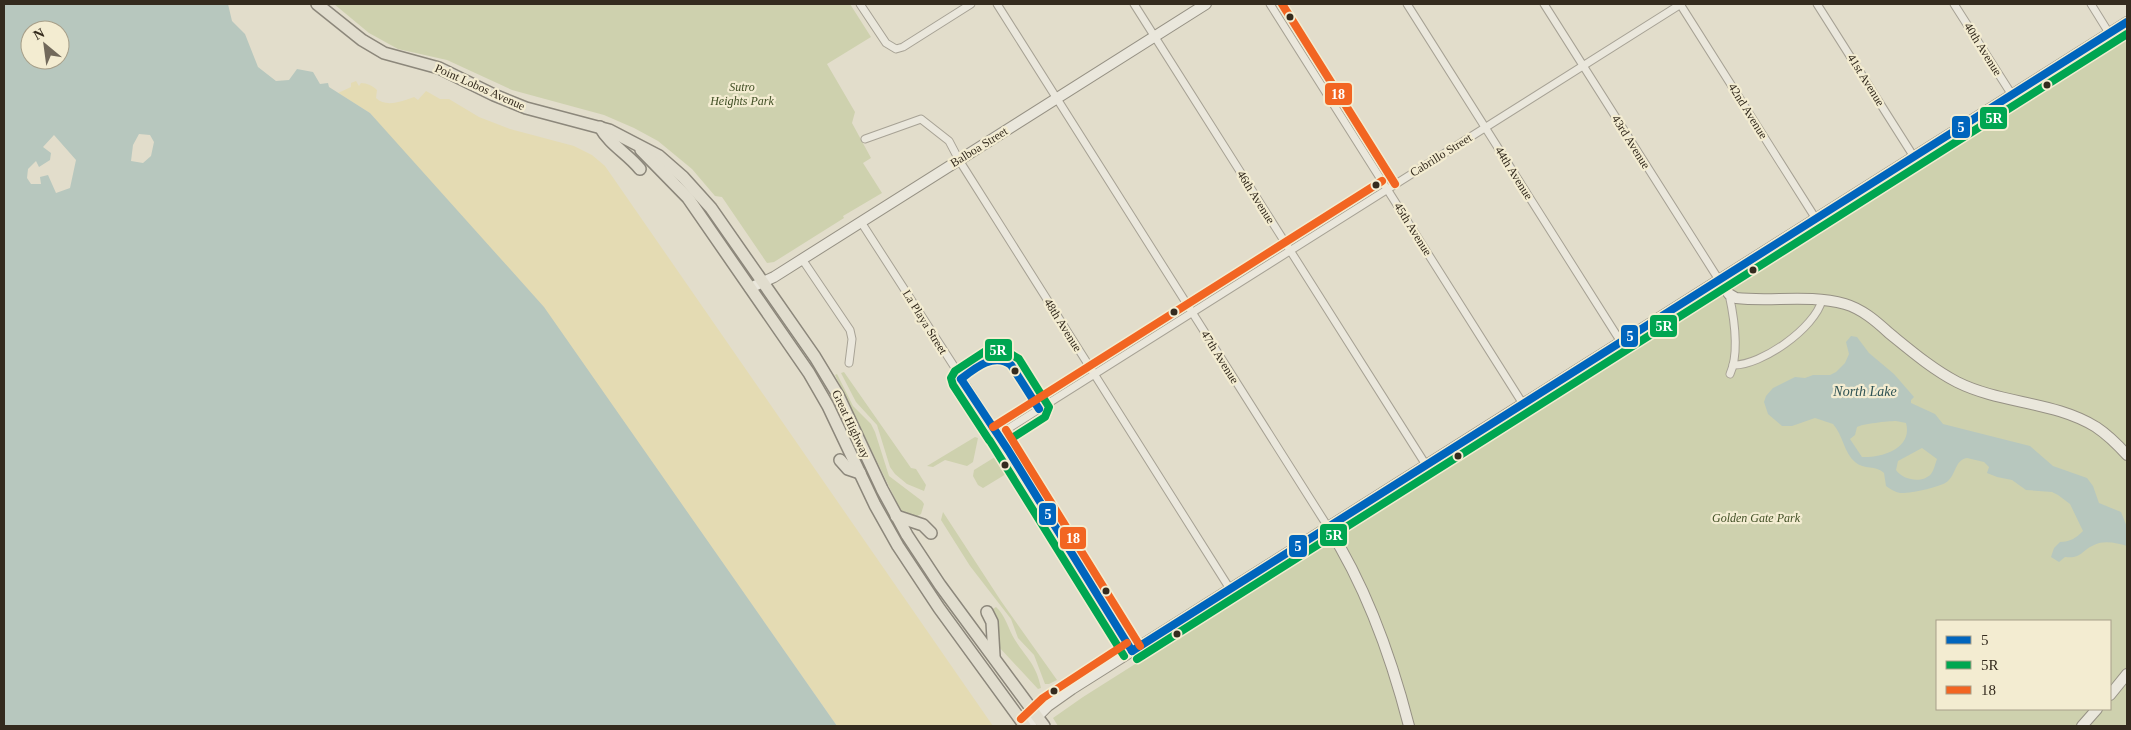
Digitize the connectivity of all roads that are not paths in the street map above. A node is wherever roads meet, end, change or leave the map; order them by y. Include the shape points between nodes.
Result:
1 (317, 4) edge
2 (860, 4) edge
3 (972, 4) edge
4 (997, 4) edge
5 (1134, 4) edge
6 (1206, 4) edge
7 (1270, 4) edge
8 (1407, 4) edge
9 (1544, 4) edge
10 (1680, 4) edge
11 (1817, 4) edge
12 (1954, 4) edge
13 (2091, 4) edge
14 (2127, 22) edge
15 (2109, 33) junction
16 (1154, 36) junction
17 (1583, 66) junction
18 (2012, 95) junction
19 (1057, 98) junction
20 (600, 127) junction
21 (1485, 127) junction
22 (865, 139) dead end
23 (635, 143) junction
24 (1914, 157) junction
25 (959, 160) junction
26 (640, 169) dead end
27 (1387, 189) junction
28 (1816, 219) junction
29 (861, 222) junction
30 (1290, 251) junction
31 (802, 259) junction
32 (1719, 280) junction
33 (762, 281) junction
34 (750, 288) junction
35 (1728, 294) junction
36 (1822, 300) junction
37 (1192, 312) junction
38 (1621, 342) junction
39 (849, 363) dead end
40 (1733, 365) junction
41 (1094, 374) junction
42 (1730, 374) dead end
43 (1523, 404) junction
44 (998, 435) junction
45 (2127, 455) edge
46 (840, 460) dead end
47 (1426, 465) junction
48 (860, 473) junction
49 (896, 516) junction
50 (1328, 527) junction
51 (931, 533) dead end
52 (1230, 589) junction
53 (987, 612) dead end
54 (1132, 651) junction
55 (994, 657) junction
56 (2127, 674) edge
57 (2111, 694) edge
58 (2096, 710) edge
59 (1037, 716) junction
60 (1027, 726) edge
61 (1044, 726) edge
62 (1409, 726) edge
63 (2082, 726) edge

1 - 20 main road, Point Lobos Avenue via 384,53 439,68 526,108
2 - 3 street via 883,40 892,48 903,47
4 - 19 street, 47th Avenue
5 - 16 street, 46th Avenue
6 - 16 main road, Balboa Street
7 - 27 street, 45th Avenue
8 - 21 street, 44th Avenue
9 - 17 street, 43rd Avenue
10 - 17 street, Cabrillo Street
10 - 28 street, 42nd Avenue
11 - 24 street, 41st Avenue
12 - 18 street, 40th Avenue
13 - 15 street
14 - 15 main road
15 - 18 main road
16 - 19 main road, Balboa Street
16 - 30 street, 46th Avenue
17 - 21 street, Cabrillo Street
17 - 32 street, 43rd Avenue
18 - 24 main road
19 - 25 main road, Balboa Street
19 - 37 street, 47th Avenue
20 - 23 main road, Great Highway
20 - 26 main road via 606,138
21 - 27 street, Cabrillo Street
21 - 38 street, 44th Avenue
22 - 25 street, 48th Avenue via 923,120 949,141
23 - 33 main road, Great Highway via 659,156 694,188
23 - 34 main road, Great Highway via 688,198
24 - 28 main road
25 - 29 main road, Balboa Street
25 - 41 street, 48th Avenue
27 - 30 street, Cabrillo Street
27 - 43 street, 45th Avenue
28 - 32 main road
29 - 31 main road, Balboa Street
29 - 44 street, La Playa Street
30 - 37 street, Cabrillo Street
30 - 47 street, 46th Avenue
31 - 33 main road, Balboa Street
31 - 39 street via 850,330
32 - 35 main road
32 - 38 main road
33 - 34 main road, Balboa Street
33 - 49 main road, Great Highway via 831,382
34 - 48 main road, Great Highway via 814,381
35 - 36 main road via 1741,298
35 - 40 street via 1734,337
36 - 40 street via 1818,310 1791,340 1746,363
36 - 45 main road via 1859,310 1956,381 1981,392 2080,419 2104,432
37 - 41 street, Cabrillo Street
37 - 50 street, 47th Avenue
38 - 43 main road
40 - 42 street
41 - 44 street, Cabrillo Street
41 - 52 street, 48th Avenue
43 - 47 main road
44 - 54 street, La Playa Street
46 - 48 main road via 848,469
47 - 50 main road
48 - 60 main road, Great Highway via 913,570
49 - 51 main road via 924,526
49 - 55 main road, Great Highway via 940,585
50 - 52 main road
50 - 62 main road, 47th Avenue via 1351,566 1376,621
52 - 54 main road
53 - 55 main road via 992,622
54 - 59 main road via 1052,702
55 - 59 main road, Great Highway
56 - 57 main road
58 - 63 main road
59 - 60 main road
59 - 61 main road, Great Highway

